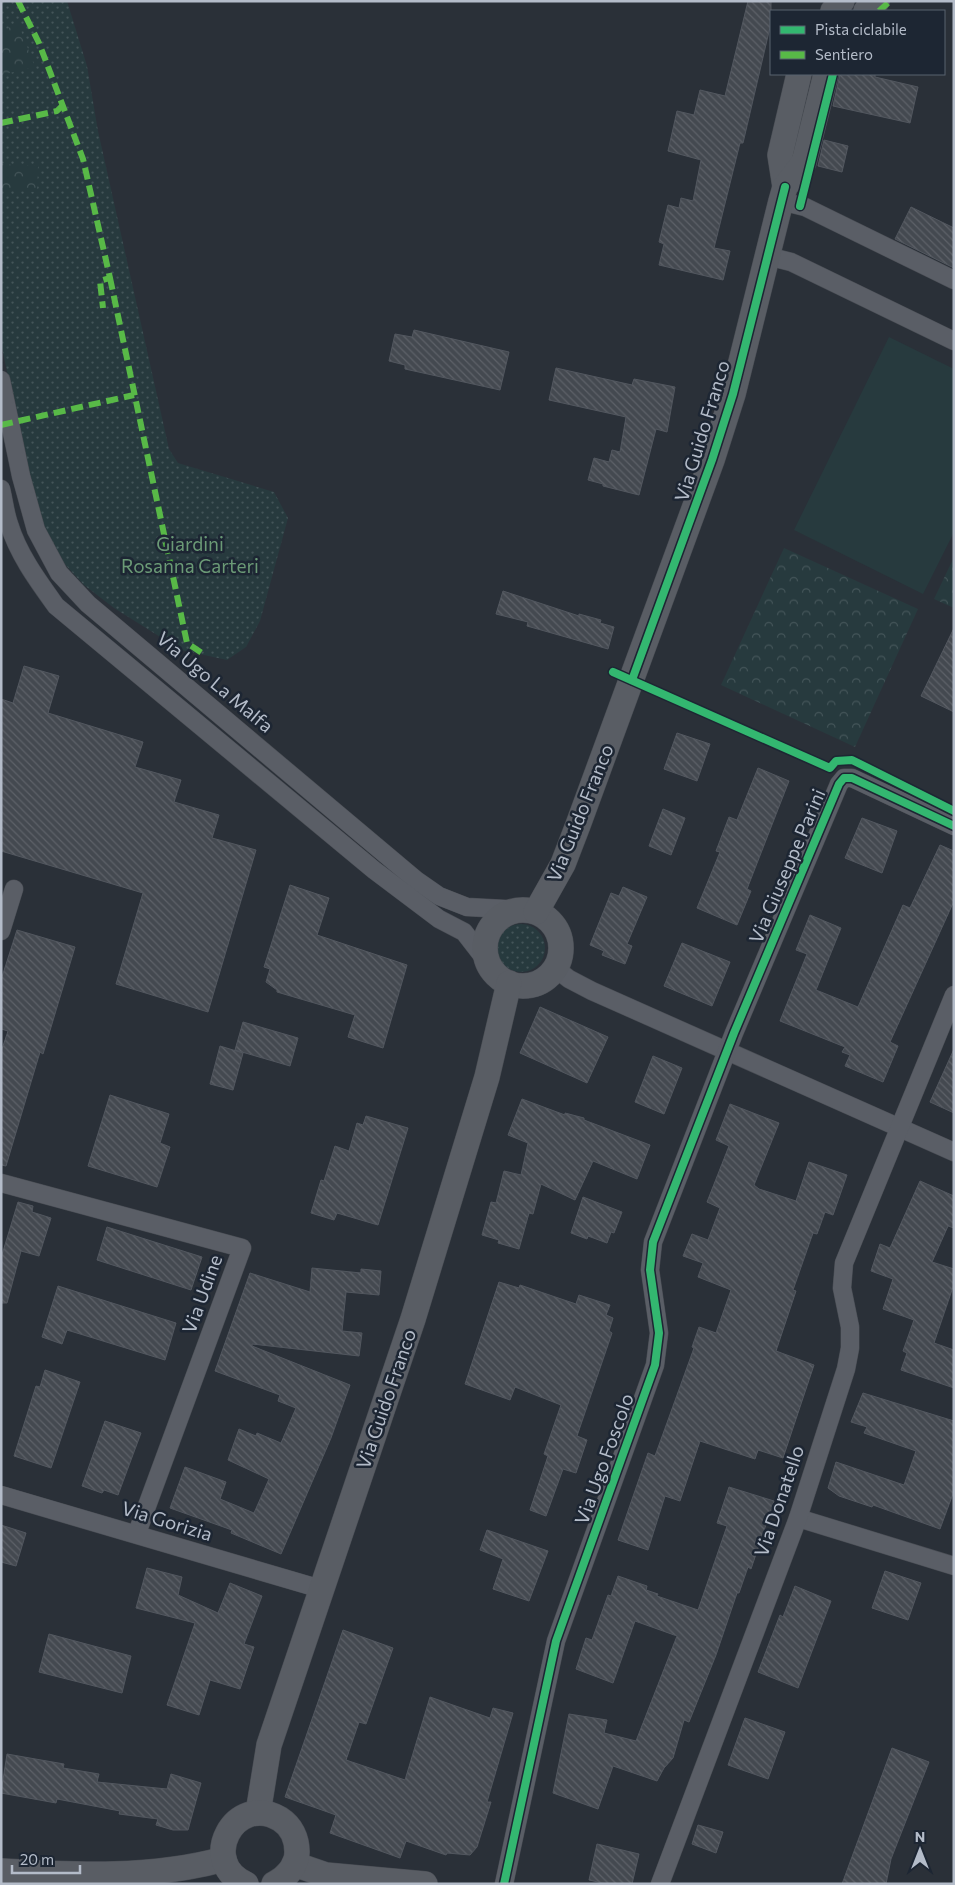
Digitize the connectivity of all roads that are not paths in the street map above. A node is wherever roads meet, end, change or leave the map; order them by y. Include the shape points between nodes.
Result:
1 (877, 1) edge
2 (867, 10) edge
3 (799, 75) edge
4 (826, 75) edge
5 (783, 194) junction
6 (767, 256) junction
7 (954, 280) edge
8 (954, 341) edge
9 (1, 380) edge
10 (25, 490) junction
11 (2, 492) edge
12 (218, 712) junction
13 (214, 739) junction
14 (954, 826) edge
15 (14, 889) dead end
16 (529, 911) junction
17 (1, 931) edge
18 (488, 963) junction
19 (555, 968) junction
20 (509, 983) junction
21 (954, 995) edge
22 (727, 1051) junction
23 (899, 1128) junction
24 (954, 1152) edge
25 (1, 1183) edge
26 (1, 1495) edge
27 (798, 1518) junction
28 (137, 1534) junction
29 (954, 1566) edge
30 (321, 1589) junction
31 (258, 1813) junction
32 (224, 1859) junction
33 (294, 1864) junction
34 (1, 1871) edge
35 (246, 1884) edge
36 (274, 1884) edge
37 (425, 1884) edge
38 (504, 1884) edge
39 (660, 1884) edge

1 - 2 street
3 - 5 street, Via Guido Franco via 780,155
4 - 5 street, Via Guido Franco via 804,162
5 - 6 street, Via Guido Franco
5 - 7 street
6 - 8 street via 791,262
6 - 16 street, Via Guido Franco via 734,394 712,460 578,825 562,864
9 - 10 street, Via Ugo La Malfa
10 - 11 street
10 - 12 street, Via Ugo La Malfa via 36,530 59,573 88,604
11 - 13 street via 19,549 56,606
12 - 13 street
12 - 16 street, Via Ugo La Malfa via 416,880 440,896 467,907
13 - 18 street via 374,870 440,919 464,932
14 - 22 street, Via Giuseppe Parini via 852,778 844,778
15 - 17 street
16 - 18 street via 509,912 490,927 484,951
16 - 19 street via 546,917 559,935 560,957
18 - 20 street via 500,979
19 - 20 street via 547,978 535,984
19 - 22 street via 592,991
20 - 30 street, Via Guido Franco via 487,1077 416,1311
21 - 23 street, Via Donatello
22 - 23 street
22 - 38 street, Via Ugo Foscolo via 653,1242 650,1270 659,1333 654,1366 556,1642
23 - 24 street
23 - 27 street, Via Donatello via 844,1264 842,1288 850,1327 850,1348
25 - 28 street, Via Udine via 242,1248
26 - 28 street, Via Gorizia
27 - 29 street
27 - 39 street, Via Donatello
28 - 30 street, Via Gorizia
30 - 31 street, Via Guido Franco via 269,1745
31 - 32 street via 247,1815 230,1828 223,1848
31 - 33 street via 276,1817 290,1828 297,1846
32 - 34 street via 174,1870 140,1872 59,1874
32 - 35 street via 230,1872
33 - 36 street via 288,1874
33 - 37 street via 326,1875

